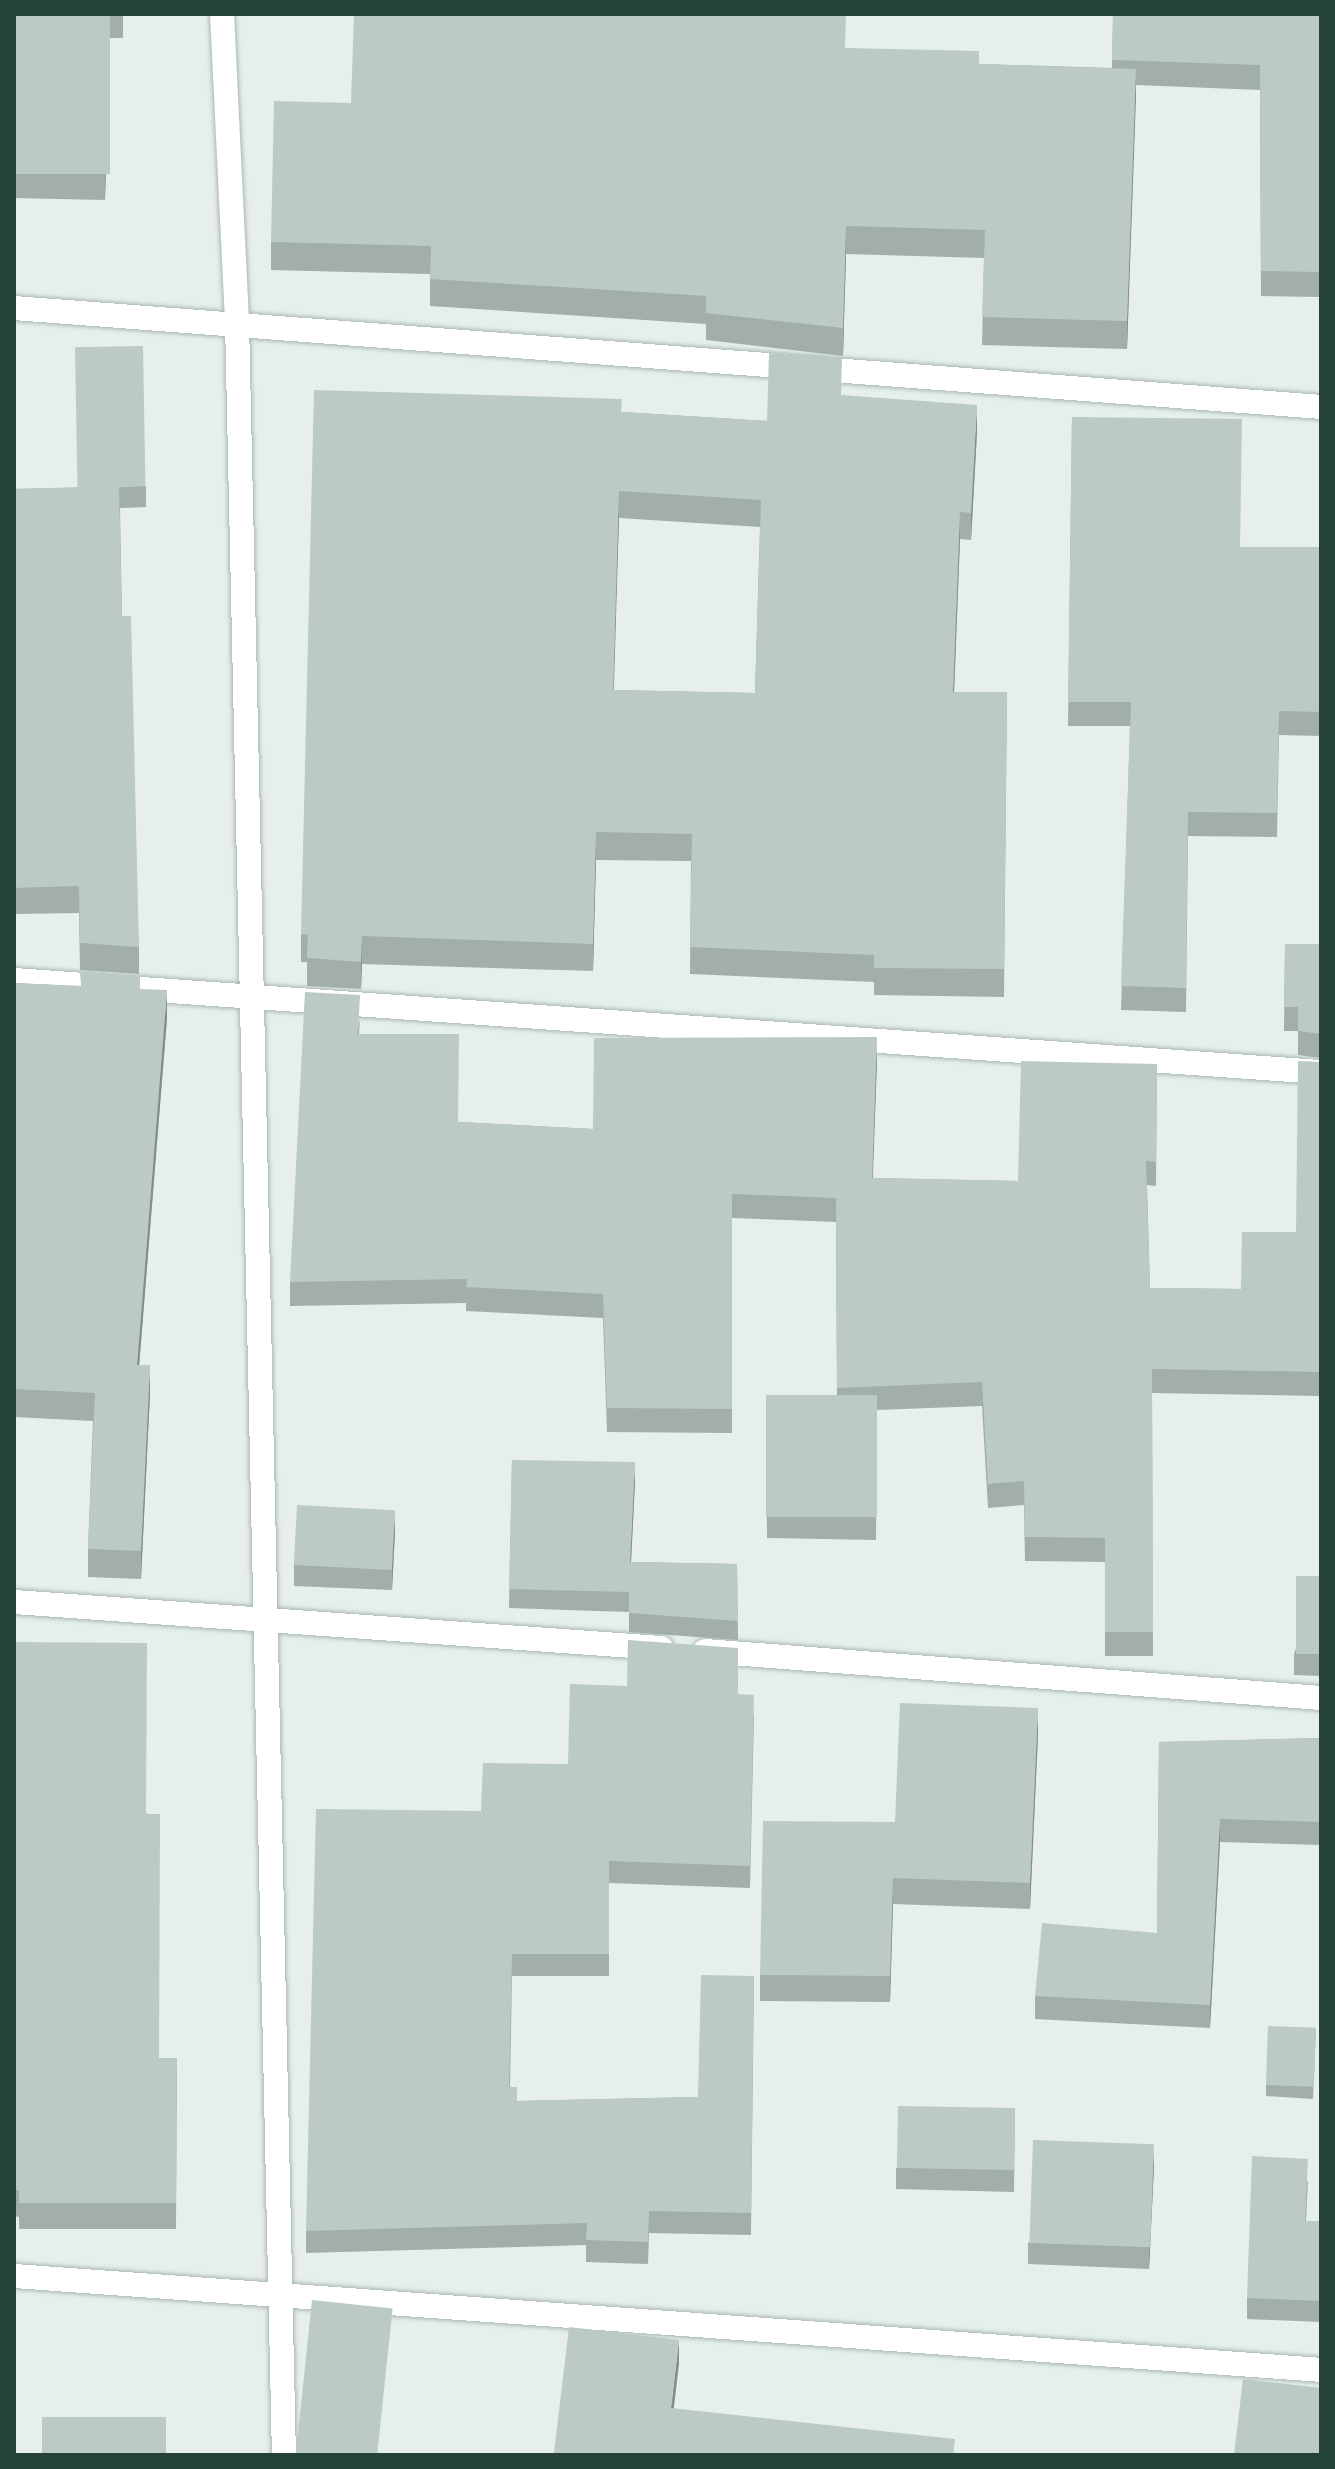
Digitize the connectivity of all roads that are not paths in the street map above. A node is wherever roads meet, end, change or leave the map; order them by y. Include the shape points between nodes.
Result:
1 (222, 14) edge
2 (14, 308) edge
3 (237, 321) junction
4 (1321, 407) edge
5 (14, 980) edge
6 (252, 997) junction
7 (1321, 1072) edge
8 (14, 1602) edge
9 (265, 1618) junction
10 (1321, 1698) edge
11 (14, 2276) edge
12 (281, 2292) junction
13 (1321, 2370) edge
14 (284, 2455) edge

1 - 3 street
2 - 3 street
3 - 4 street
3 - 6 street
5 - 6 street
6 - 7 street
6 - 9 street
8 - 9 street
9 - 10 street
9 - 12 street
11 - 12 street
12 - 13 street
12 - 14 street

